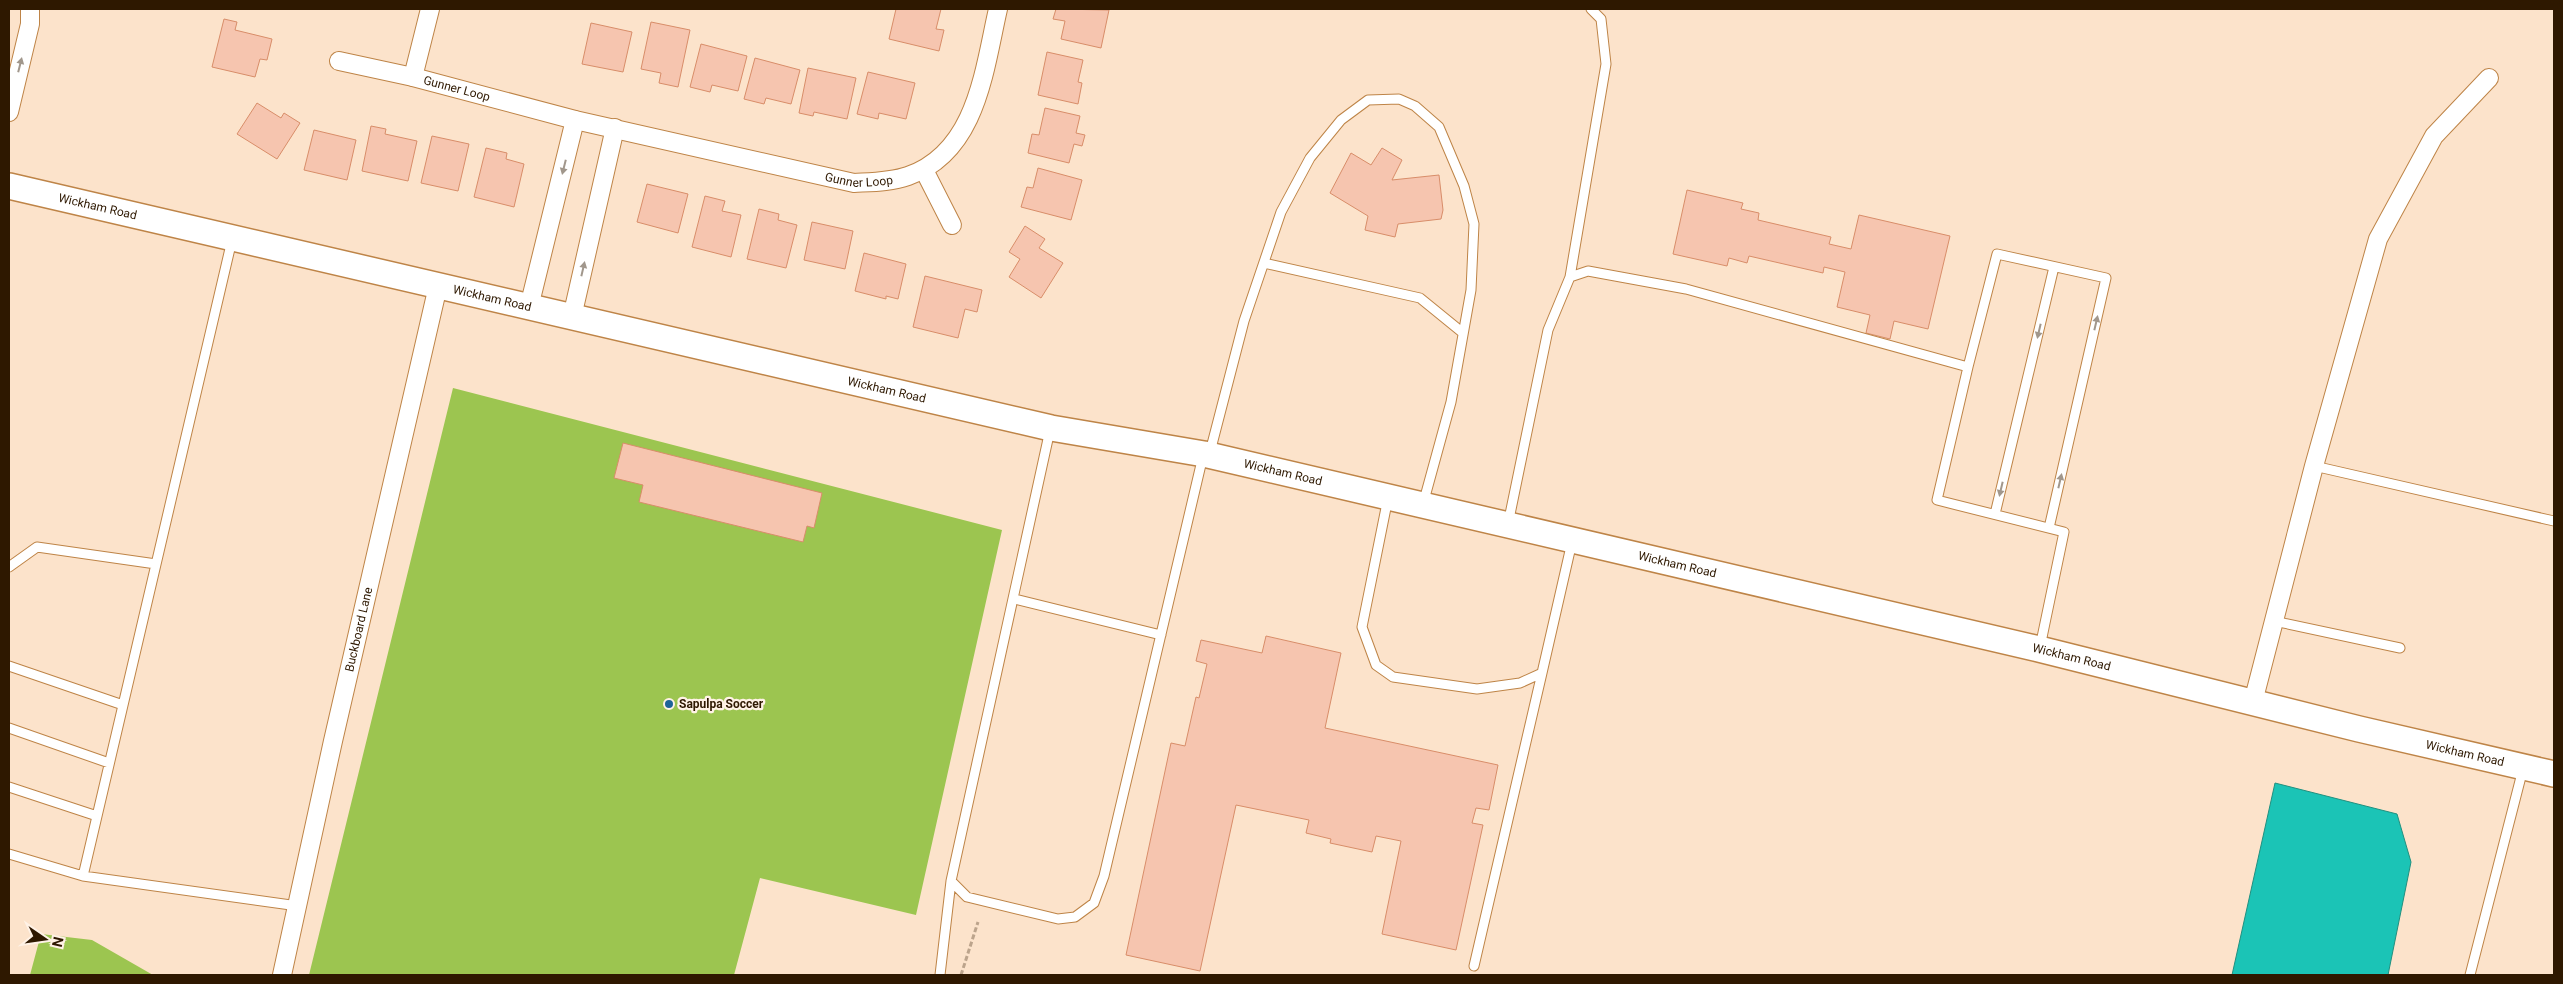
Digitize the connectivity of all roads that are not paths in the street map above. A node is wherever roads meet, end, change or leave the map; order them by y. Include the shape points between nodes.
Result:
1 (30, 9) edge
2 (430, 9) edge
3 (998, 9) edge
4 (1592, 9) edge
5 (339, 61) dead end
6 (413, 77) junction
7 (2489, 78) dead end
8 (9, 112) edge
9 (575, 120) junction
10 (614, 128) junction
11 (924, 170) junction
12 (9, 186) edge
13 (952, 225) dead end
14 (233, 238) junction
15 (1264, 263) junction
16 (2054, 266) junction
17 (1570, 277) junction
18 (438, 286) junction
19 (529, 307) junction
20 (572, 317) junction
21 (1463, 333) junction
22 (1968, 368) junction
23 (1051, 428) junction
24 (1206, 454) junction
25 (2314, 466) junction
26 (1388, 498) junction
27 (1423, 506) junction
28 (1995, 514) junction
29 (2554, 521) edge
30 (1507, 526) junction
31 (2049, 528) junction
32 (1572, 542) junction
33 (156, 564) junction
34 (9, 567) edge
35 (1015, 599) junction
36 (2274, 621) junction
37 (1161, 635) junction
38 (2400, 648) dead end
39 (2039, 649) junction
40 (9, 666) edge
41 (1542, 673) junction
42 (2253, 702) junction
43 (123, 706) junction
44 (9, 728) edge
45 (109, 763) junction
46 (2524, 767) junction
47 (2554, 774) edge
48 (9, 786) edge
49 (97, 816) junction
50 (9, 854) edge
51 (83, 876) junction
52 (951, 881) junction
53 (298, 906) junction
54 (1474, 966) dead end
55 (282, 975) edge
56 (940, 975) edge
57 (2470, 975) edge

8 -> 1 street via 30,24
2 - 6 street
3 - 11 street, Gunner Loop via 978,97 968,122 956,140
4 - 17 lane via 1601,19 1606,64
5 - 6 street, Gunner Loop
6 - 9 street, Gunner Loop
7 - 25 street via 2434,136 2378,239
9 - 10 street, Gunner Loop
9 -> 19 street
10 - 11 street, Gunner Loop via 854,183 885,182
20 -> 10 street
11 - 13 street
12 - 14 street, Wickham Road
14 - 18 street, Wickham Road
14 - 33 lane
15 - 21 lane via 1420,298
15 - 21 lane via 1281,212 1316,150 1341,120 1368,100 1399,99 1415,106 1439,127 1464,186 1474,224 1471,290
15 - 24 lane
16 - 22 lane via 1997,254
16 -> 28 lane
31 -> 16 lane via 2106,278
17 - 22 lane via 1588,270 1686,289
17 - 30 lane via 1548,330
18 - 19 street, Wickham Road
18 - 53 street, Buckboard Lane
19 - 20 street, Wickham Road
20 - 23 street, Wickham Road
21 - 27 lane via 1451,402
22 - 28 lane via 1937,500
23 - 24 street, Wickham Road
23 - 35 lane
24 - 26 street, Wickham Road
24 - 37 lane
25 - 29 lane
25 - 36 street
26 - 27 street, Wickham Road
26 - 41 lane via 1362,627 1376,665 1394,677 1477,688 1520,683
27 - 30 street, Wickham Road
28 - 31 lane
30 - 32 street, Wickham Road
31 - 39 lane via 2064,532
32 - 39 street, Wickham Road
32 - 41 lane
33 - 34 lane via 37,546
33 - 43 lane
35 - 37 lane
35 - 52 lane
36 - 38 lane
36 - 42 street
37 - 52 lane via 1104,876 1094,902 1075,917 1058,920 967,897
39 - 42 street, Wickham Road
40 - 43 lane
41 - 54 lane
42 - 46 street, Wickham Road
43 - 45 lane
44 - 45 lane
45 - 49 lane
46 - 47 street, Wickham Road
46 - 57 lane
48 - 49 lane
49 - 51 lane
50 - 51 lane
51 - 53 lane
52 - 56 lane
53 - 55 street, Buckboard Lane

